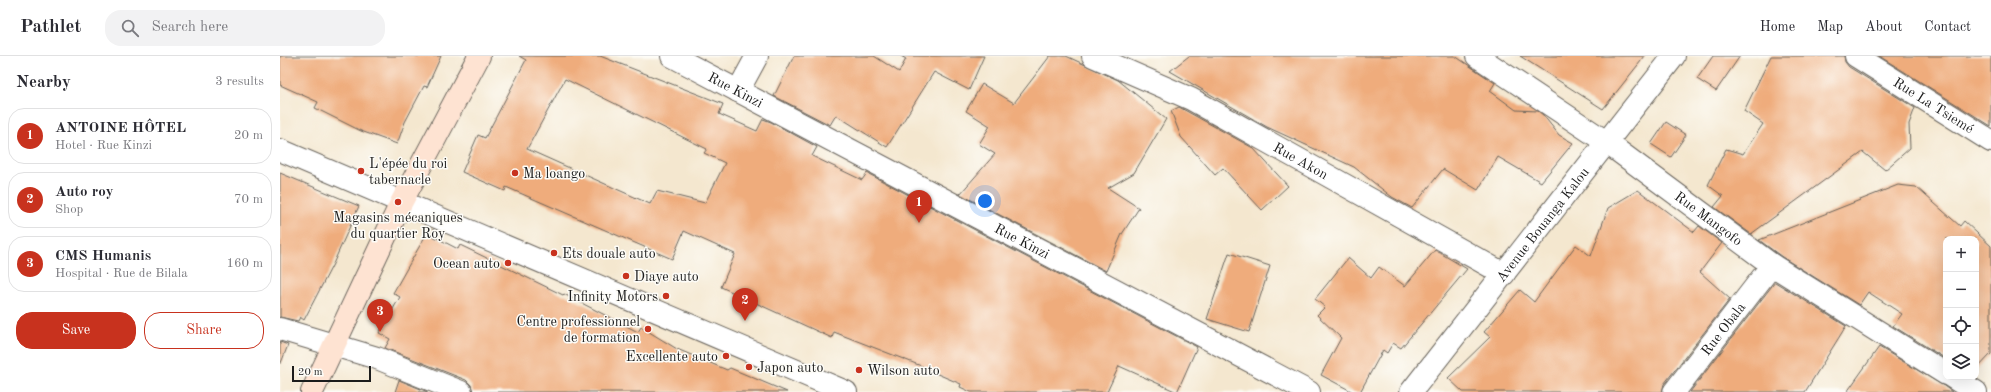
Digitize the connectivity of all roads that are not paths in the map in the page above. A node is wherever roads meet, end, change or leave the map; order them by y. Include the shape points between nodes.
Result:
1 (479, 56) edge
2 (672, 56) edge
3 (757, 56) edge
4 (1093, 56) edge
5 (1477, 56) edge
6 (1674, 56) edge
7 (1856, 56) edge
8 (738, 91) junction
9 (1991, 141) edge
10 (1606, 142) junction
11 (280, 150) edge
12 (402, 203) junction
13 (1772, 265) junction
14 (1504, 274) junction
15 (280, 330) edge
16 (335, 346) junction
17 (1943, 372) edge
18 (1957, 380) edge
19 (312, 392) edge
20 (461, 392) edge
21 (846, 392) edge
22 (1309, 392) edge
23 (1411, 392) edge
24 (1674, 392) edge
25 (1976, 392) edge

1 - 12 main road
2 - 8 street, Rue Kinzi
3 - 8 street
4 - 14 street, Rue Akon via 1191,99
5 - 10 street, Rue Mangofo
6 - 10 street, Avenue Bouanga Kalou
7 - 9 street, Rue La Tsiemé
8 - 22 street, Rue Kinzi
10 - 13 street, Rue Mangofo
10 - 14 street, Avenue Bouanga Kalou
11 - 12 street
12 - 16 main road
12 - 21 street
13 - 17 street, Rue Mangofo
13 - 24 street, Rue Obala
14 - 23 street, Avenue Bouanga Kalou
15 - 16 street
16 - 19 main road
16 - 20 street via 377,358
18 - 25 street

